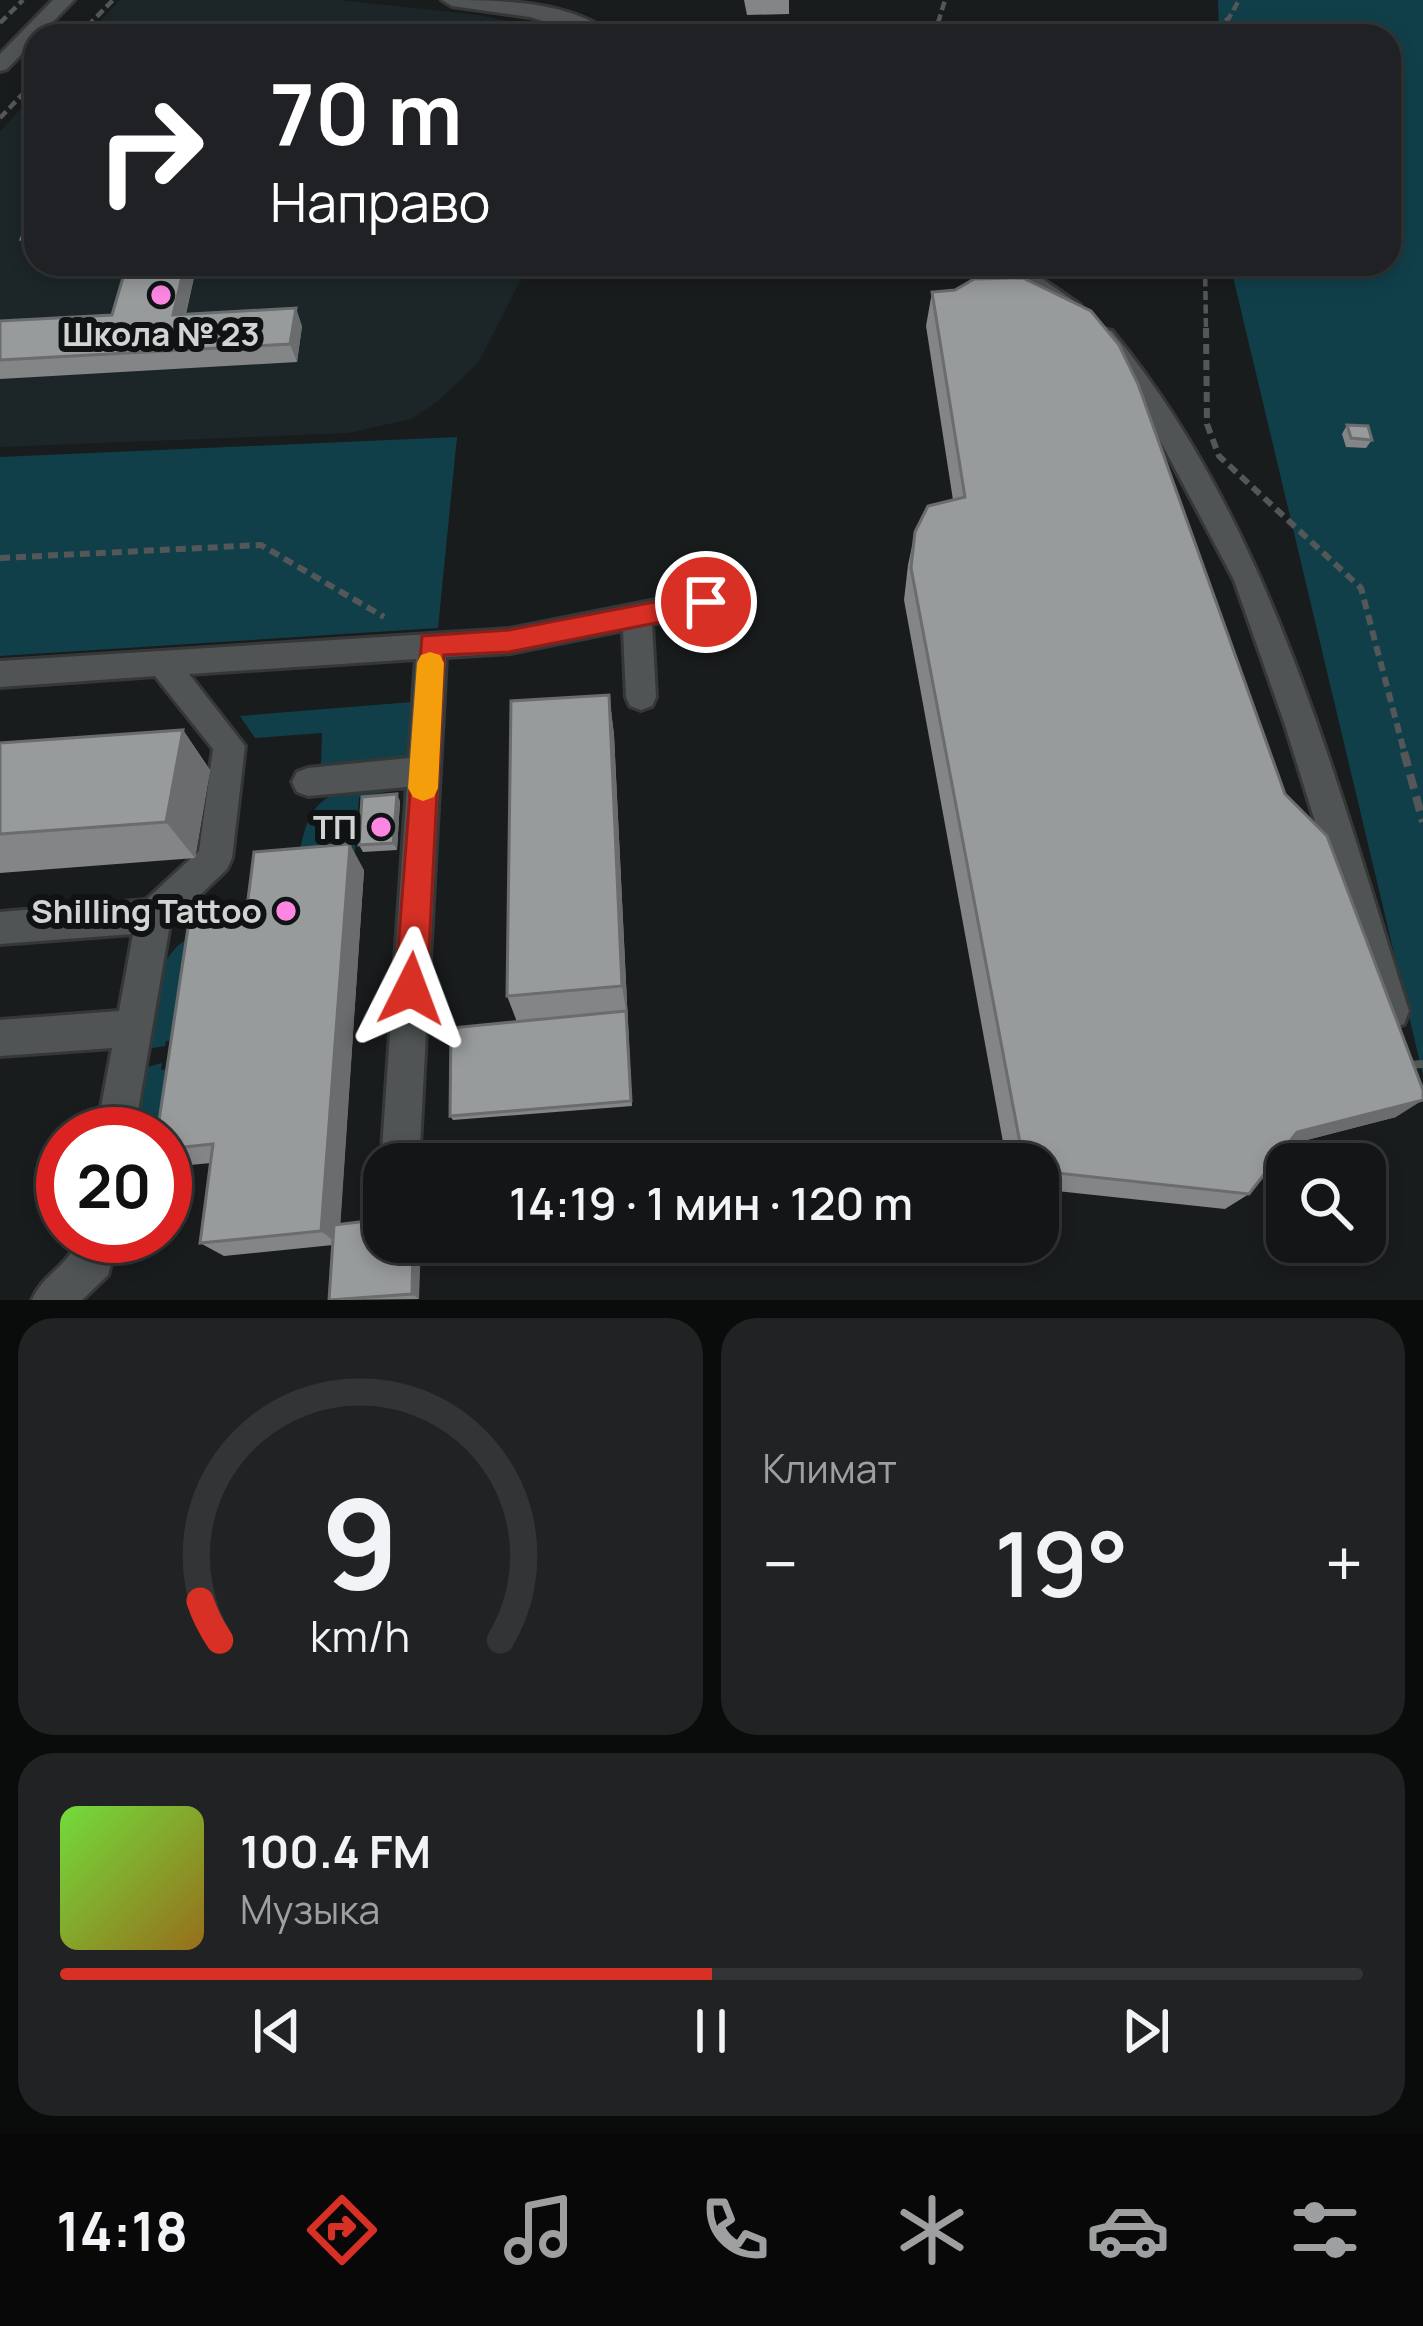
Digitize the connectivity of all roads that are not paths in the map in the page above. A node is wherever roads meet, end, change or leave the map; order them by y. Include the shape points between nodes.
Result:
1 (64, 0) edge
2 (452, 0) edge
3 (40, 24) edge
4 (581, 24) edge
5 (24, 41) edge
6 (0, 65) edge
7 (1023, 276) edge
8 (706, 602) dead end
9 (637, 616) junction
10 (431, 644) junction
11 (162, 663) junction
12 (0, 674) edge
13 (641, 697) dead end
14 (424, 771) junction
15 (308, 782) dead end
16 (154, 916) junction
17 (0, 928) edge
18 (133, 1028) junction
19 (0, 1038) edge
20 (1415, 1065) edge
21 (120, 1107) edge
22 (401, 1143) edge
23 (92, 1263) edge
24 (52, 1300) edge

1 - 3 street
2 - 4 street
5 - 6 street
7 - 20 street via 1116,348 1248,580
8 - 9 street
9 - 10 street via 509,641
9 - 13 street
10 - 11 street
10 - 14 street
11 - 12 street
11 - 16 street via 229,746 215,858
14 - 15 street
14 - 22 street
16 - 17 street
16 - 18 street
18 - 19 street
18 - 21 street
23 - 24 street

